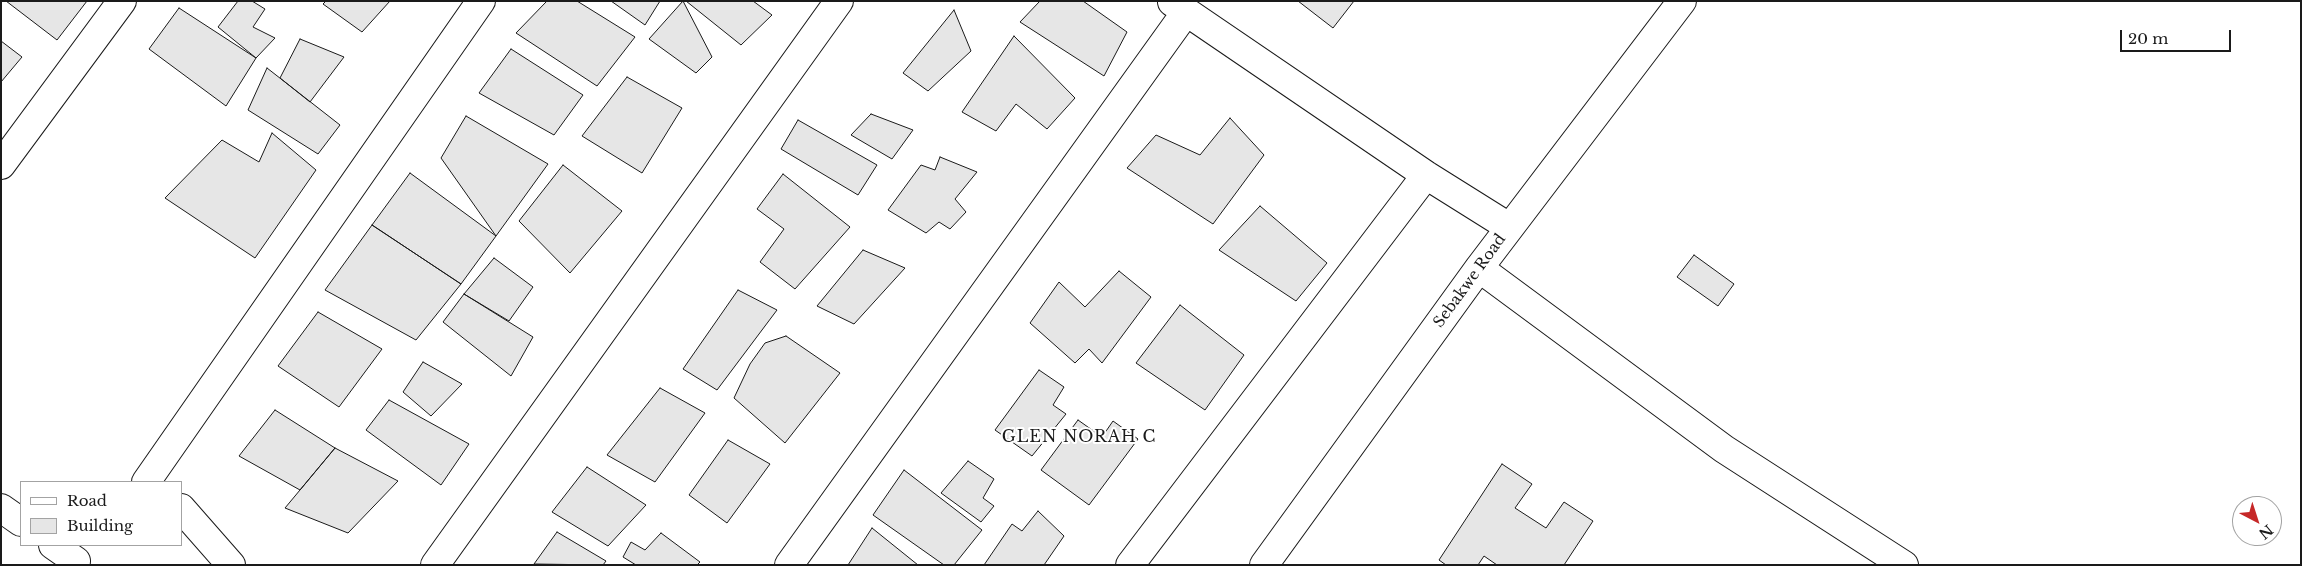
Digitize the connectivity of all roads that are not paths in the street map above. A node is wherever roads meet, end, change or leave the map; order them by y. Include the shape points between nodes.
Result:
1 (122, 1) edge
2 (481, 1) edge
3 (839, 1) edge
4 (1682, 1) edge
5 (1179, 7) edge
6 (1, 166) edge
7 (1426, 174) junction
8 (1509, 227) junction
9 (1479, 268) junction
10 (152, 480) edge
11 (1, 508) edge
12 (182, 509) edge
13 (20, 521) edge
14 (55, 546) edge
15 (80, 557) edge
16 (444, 561) edge
17 (231, 565) edge
18 (788, 565) edge
19 (1130, 565) edge
20 (1264, 565) edge
21 (1904, 565) edge

1 - 6 street
2 - 10 street
3 - 16 street
4 - 8 street, Sebakwe Road
5 - 7 street
5 - 18 street
7 - 8 street
7 - 19 street
8 - 9 street, Sebakwe Road
9 - 20 street, Sebakwe Road
9 - 21 street via 1724,449
11 - 13 street
12 - 17 street
14 - 15 street

